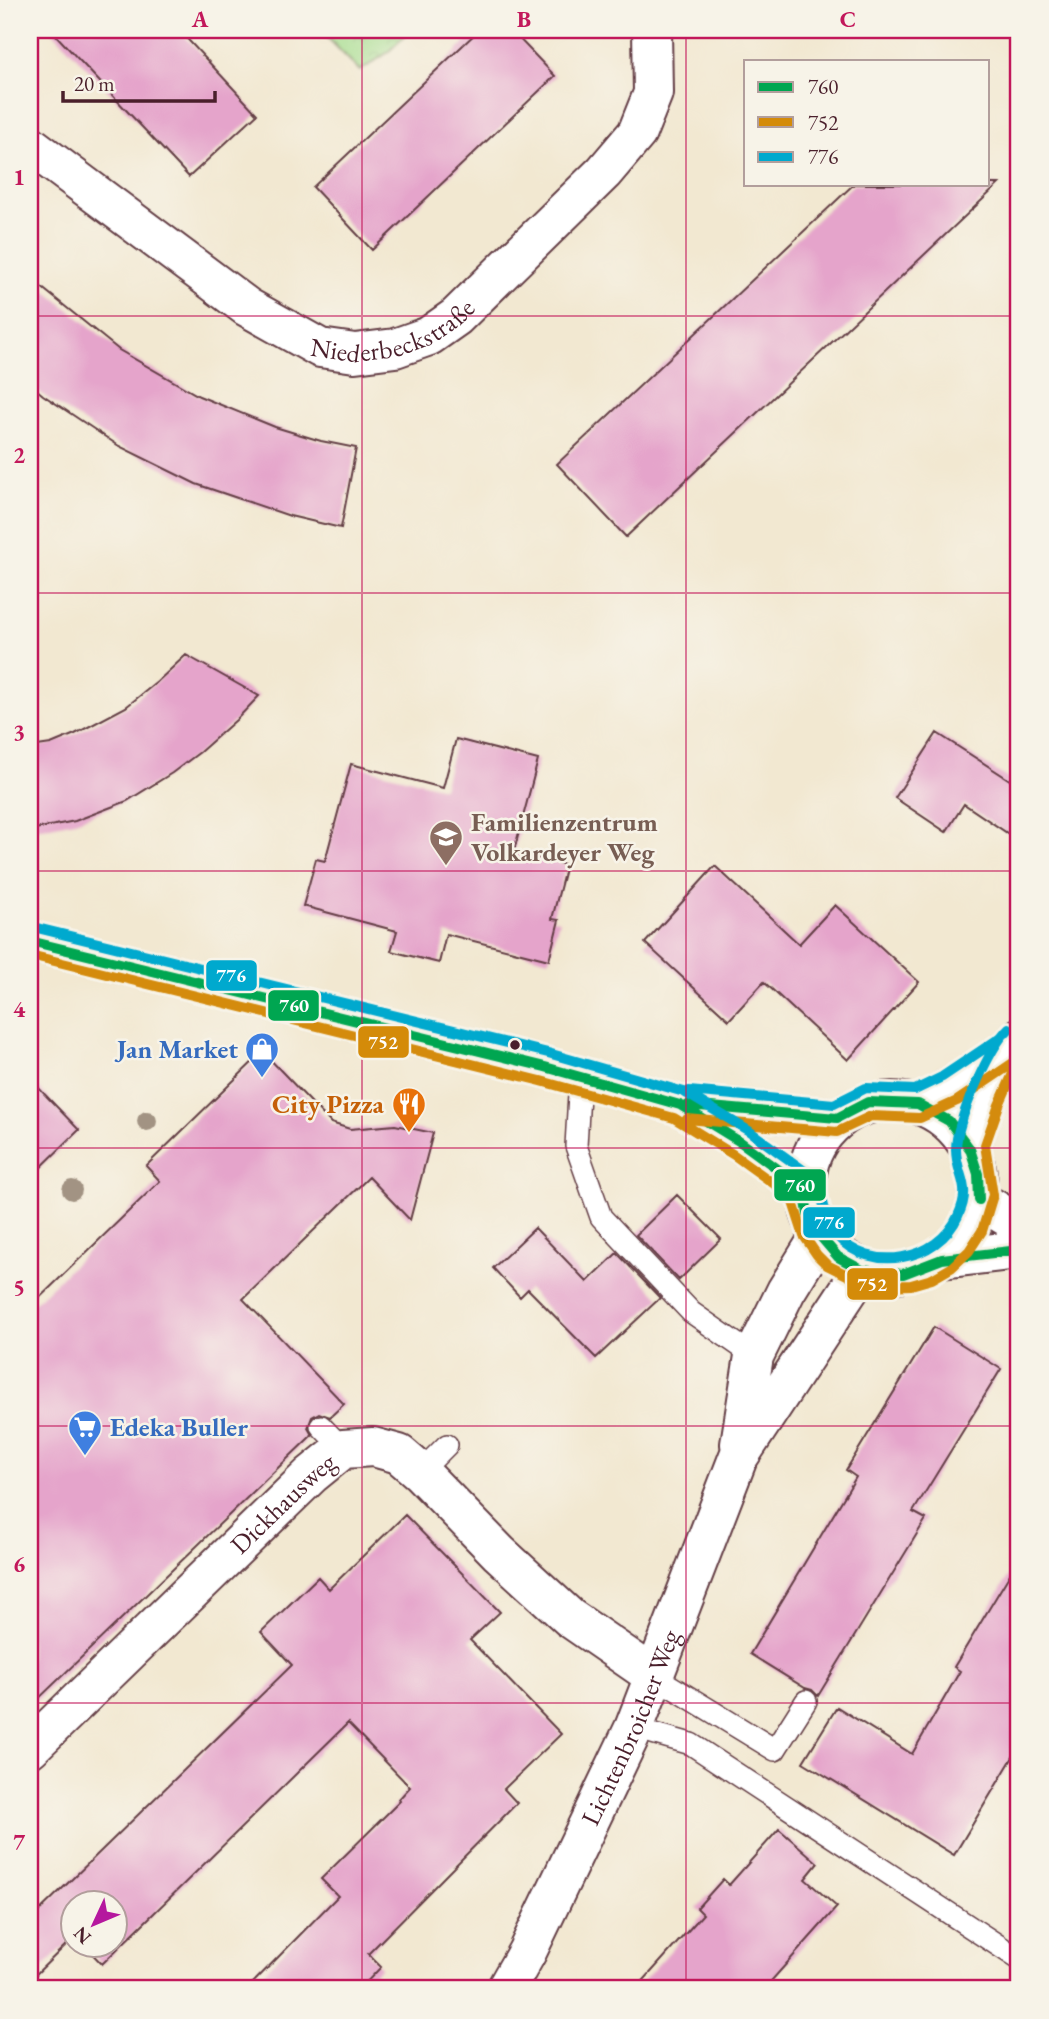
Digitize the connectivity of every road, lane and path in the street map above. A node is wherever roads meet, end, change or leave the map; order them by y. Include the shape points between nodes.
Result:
1 (652, 30) edge
2 (30, 145) edge
3 (30, 941) edge
4 (1014, 1043) edge
5 (580, 1077) junction
6 (918, 1104) junction
7 (680, 1105) junction
8 (837, 1118) junction
9 (970, 1149) junction
10 (804, 1188) junction
11 (979, 1200) junction
12 (1019, 1224) edge
13 (820, 1236) junction
14 (1019, 1250) edge
15 (942, 1259) junction
16 (862, 1270) junction
17 (754, 1356) junction
18 (447, 1445) dead end
19 (738, 1458) junction
20 (420, 1472) junction
21 (653, 1676) junction
22 (806, 1701) dead end
23 (634, 1728) junction
24 (30, 1748) edge
25 (1019, 1959) edge
26 (506, 1989) edge

1 - 2 street, Niederbeckstraße via 653,93 638,133 456,317 429,336 395,348 355,353 320,348 247,307
3 - 5 street
4 - 6 street via 949,1089
4 - 9 street via 983,1106
5 - 7 street
5 - 17 lane via 576,1146 601,1217 691,1312
6 - 8 street via 869,1102
6 - 9 street via 949,1121
7 - 8 street
7 - 10 street
8 - 10 street via 812,1149
9 - 11 street via 978,1174
10 - 13 street via 808,1214
11 - 12 street
11 - 15 street via 966,1234
13 - 16 street via 838,1257
13 - 17 street, Lichtenbroicher Weg
14 - 15 street
15 - 16 street via 903,1274
16 - 19 street, Lichtenbroicher Weg
17 - 19 street, Lichtenbroicher Weg
18 - 20 lane
19 - 21 street, Lichtenbroicher Weg
20 - 21 street, Dickhausweg via 570,1618
20 - 24 street, Dickhausweg via 399,1454 332,1438 311,1475
21 - 22 lane via 775,1750
21 - 23 street, Lichtenbroicher Weg
23 - 25 lane via 691,1744
23 - 26 street, Lichtenbroicher Weg

